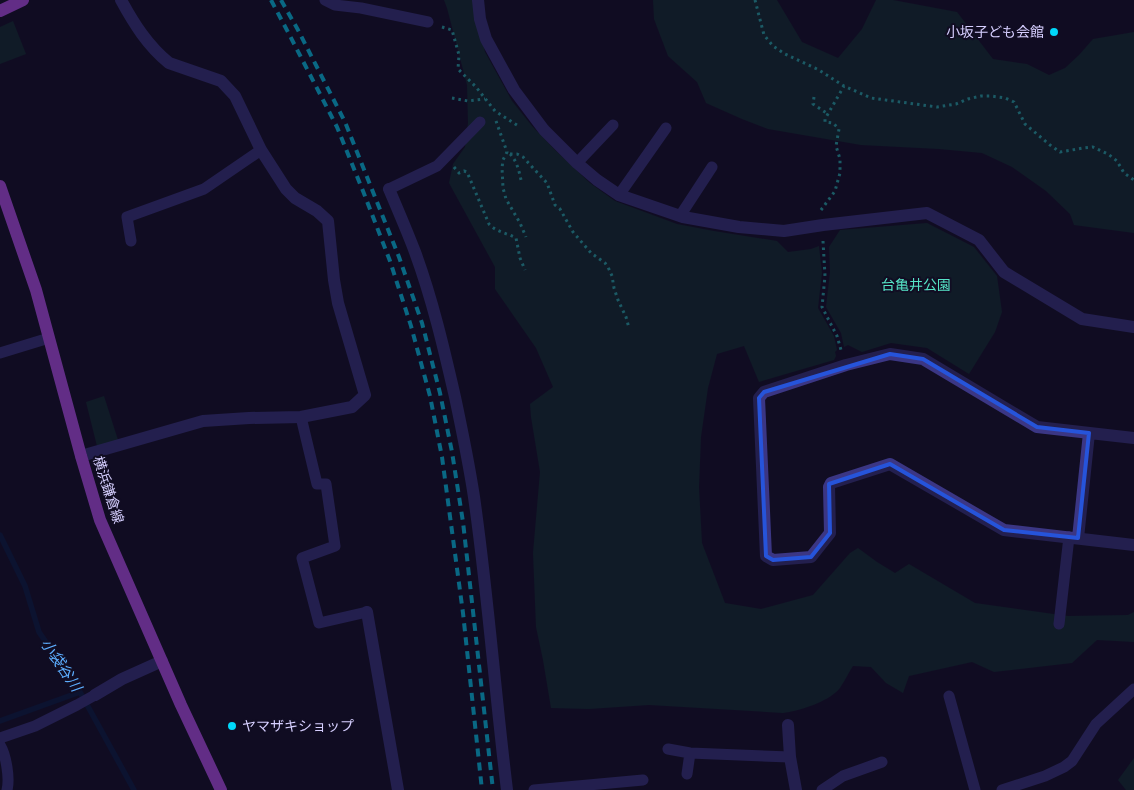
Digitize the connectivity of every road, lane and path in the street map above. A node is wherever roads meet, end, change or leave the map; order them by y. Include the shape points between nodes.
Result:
1 (23, 0) edge
2 (121, 0) edge
3 (325, 0) edge
4 (478, 0) edge
5 (756, 0) edge
6 (0, 11) edge
7 (428, 22) joint
8 (844, 86) junction
9 (814, 97) dead end
10 (452, 98) dead end
11 (485, 99) junction
12 (495, 111) junction
13 (828, 114) junction
14 (480, 122) dead end
15 (613, 125) dead end
16 (666, 128) dead end
17 (523, 130) dead end
18 (261, 150) junction
19 (508, 153) junction
20 (445, 158) junction
21 (578, 163) junction
22 (712, 168) dead end
23 (522, 180) dead end
24 (1134, 180) edge
25 (0, 186) edge
26 (389, 189) joint
27 (619, 195) junction
28 (680, 216) junction
29 (820, 226) junction
30 (526, 237) dead end
31 (131, 241) dead end
32 (525, 270) dead end
33 (1134, 326) edge
34 (629, 328) dead end
35 (50, 338) junction
36 (0, 353) edge
37 (846, 365) junction
38 (301, 417) junction
39 (1089, 433) junction
40 (1134, 438) edge
41 (81, 456) junction
42 (1073, 537) junction
43 (1134, 545) edge
44 (367, 612) joint
45 (1059, 624) dead end
46 (162, 661) junction
47 (1134, 689) edge
48 (95, 695) joint
49 (949, 696) dead end
50 (788, 725) dead end
51 (0, 738) edge
52 (0, 745) edge
53 (668, 749) dead end
54 (690, 753) junction
55 (790, 757) junction
56 (882, 762) dead end
57 (687, 774) dead end
58 (643, 780) dead end
59 (7, 790) edge
60 (221, 790) edge
61 (398, 790) edge
62 (507, 790) edge
63 (534, 790) edge
64 (796, 790) edge
65 (822, 790) edge
66 (975, 790) edge
67 (1002, 790) edge

1 - 6 main road
2 - 18 street via 140,32 162,57 221,81 235,96
3 - 7 lane via 335,5
4 - 21 street via 486,39 514,90 544,130
5 - 8 path via 764,35 773,46
7 - 11 path via 452,30 459,55 458,69
8 - 13 path
8 - 24 path via 871,98 937,107 981,96 1005,98 1014,102 1025,124 1060,152 1093,147 1117,160 1124,173
9 - 13 path via 813,104
10 - 11 path via 468,101
11 - 12 path
12 - 17 path
12 - 19 path
13 - 29 path via 825,122 840,129 836,146 840,173 835,191 818,214
14 - 20 lane
15 - 21 lane
16 - 27 lane
18 - 31 lane via 204,189 127,217
18 - 38 street via 286,189 328,221 338,303 365,395 352,407
19 - 23 path via 518,165
19 - 30 path via 502,168 506,199
19 - 34 path via 523,157 547,183 555,205 573,232 608,267
20 - 26 lane via 437,166
20 - 32 path via 459,172 467,172 494,230 516,238
21 - 27 street
22 - 28 lane
25 - 35 main road, 横浜鎌倉線
26 - 62 street via 415,253 434,313 464,439 481,551
27 - 28 street
28 - 29 street via 784,231
29 - 33 street via 928,213 979,240 1004,272 1082,319
29 - 37 path via 825,276 822,307 837,336
35 - 36 lane
35 - 41 main road, 横浜鎌倉線
37 - 39 street via 890,354 923,359 1037,427
37 - 42 street via 764,392 759,398 766,556 773,560 811,557 830,533 831,483 890,464 1004,530
38 - 41 street via 202,421
38 - 44 lane via 317,484 326,484 335,546 302,558 319,623
39 - 40 street
39 - 42 street
41 - 46 main road, 横浜鎌倉線 via 100,520
42 - 43 street
42 - 45 lane
44 - 61 street
46 - 48 street
46 - 60 main road, 横浜鎌倉線
47 - 67 lane via 1096,724 1072,761 1045,776
48 - 51 lane via 35,726
49 - 66 lane
50 - 55 street
52 - 59 lane via 7,768
53 - 54 lane
54 - 55 lane
54 - 57 lane
55 - 64 street
56 - 65 lane via 843,776
58 - 63 lane

